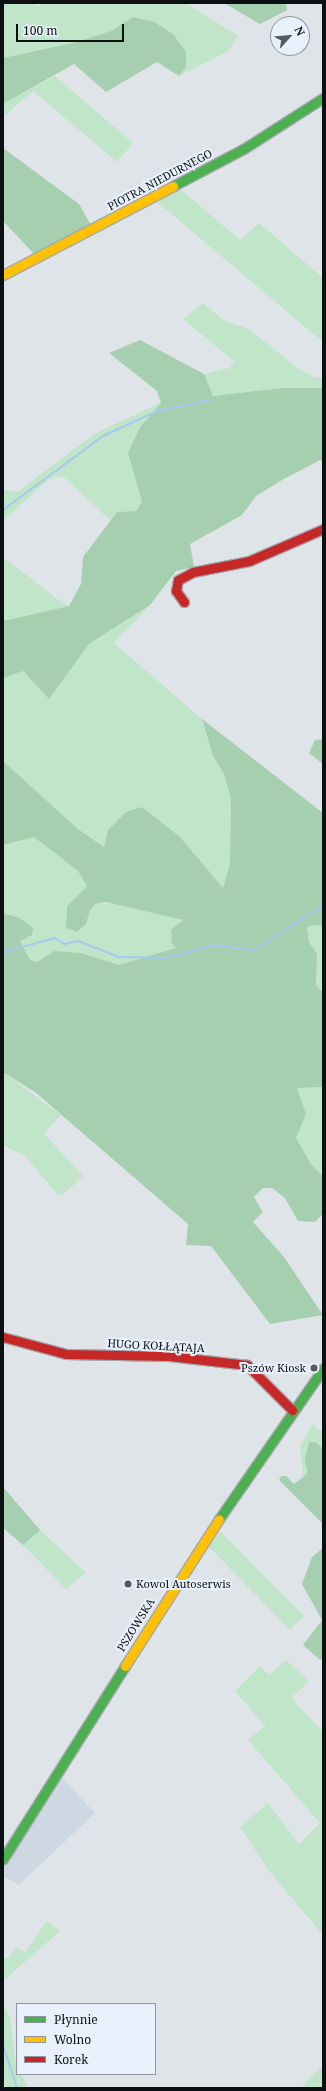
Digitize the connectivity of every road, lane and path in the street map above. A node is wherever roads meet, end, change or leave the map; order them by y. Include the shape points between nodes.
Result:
1 (323, 98) edge
2 (3, 275) edge
3 (323, 529) edge
4 (184, 602) dead end
5 (3, 1337) edge
6 (323, 1370) edge
7 (292, 1410) junction
8 (3, 1859) edge

1 - 2 street, PIOTRA NIEDURNEGO via 245,148
3 - 4 street via 249,561 193,572 178,580 176,591
5 - 7 street, HUGO KOŁŁĄTAJA via 66,1354 169,1356 247,1365
6 - 7 street, PSZOWSKA
7 - 8 street, PSZOWSKA via 180,1577

